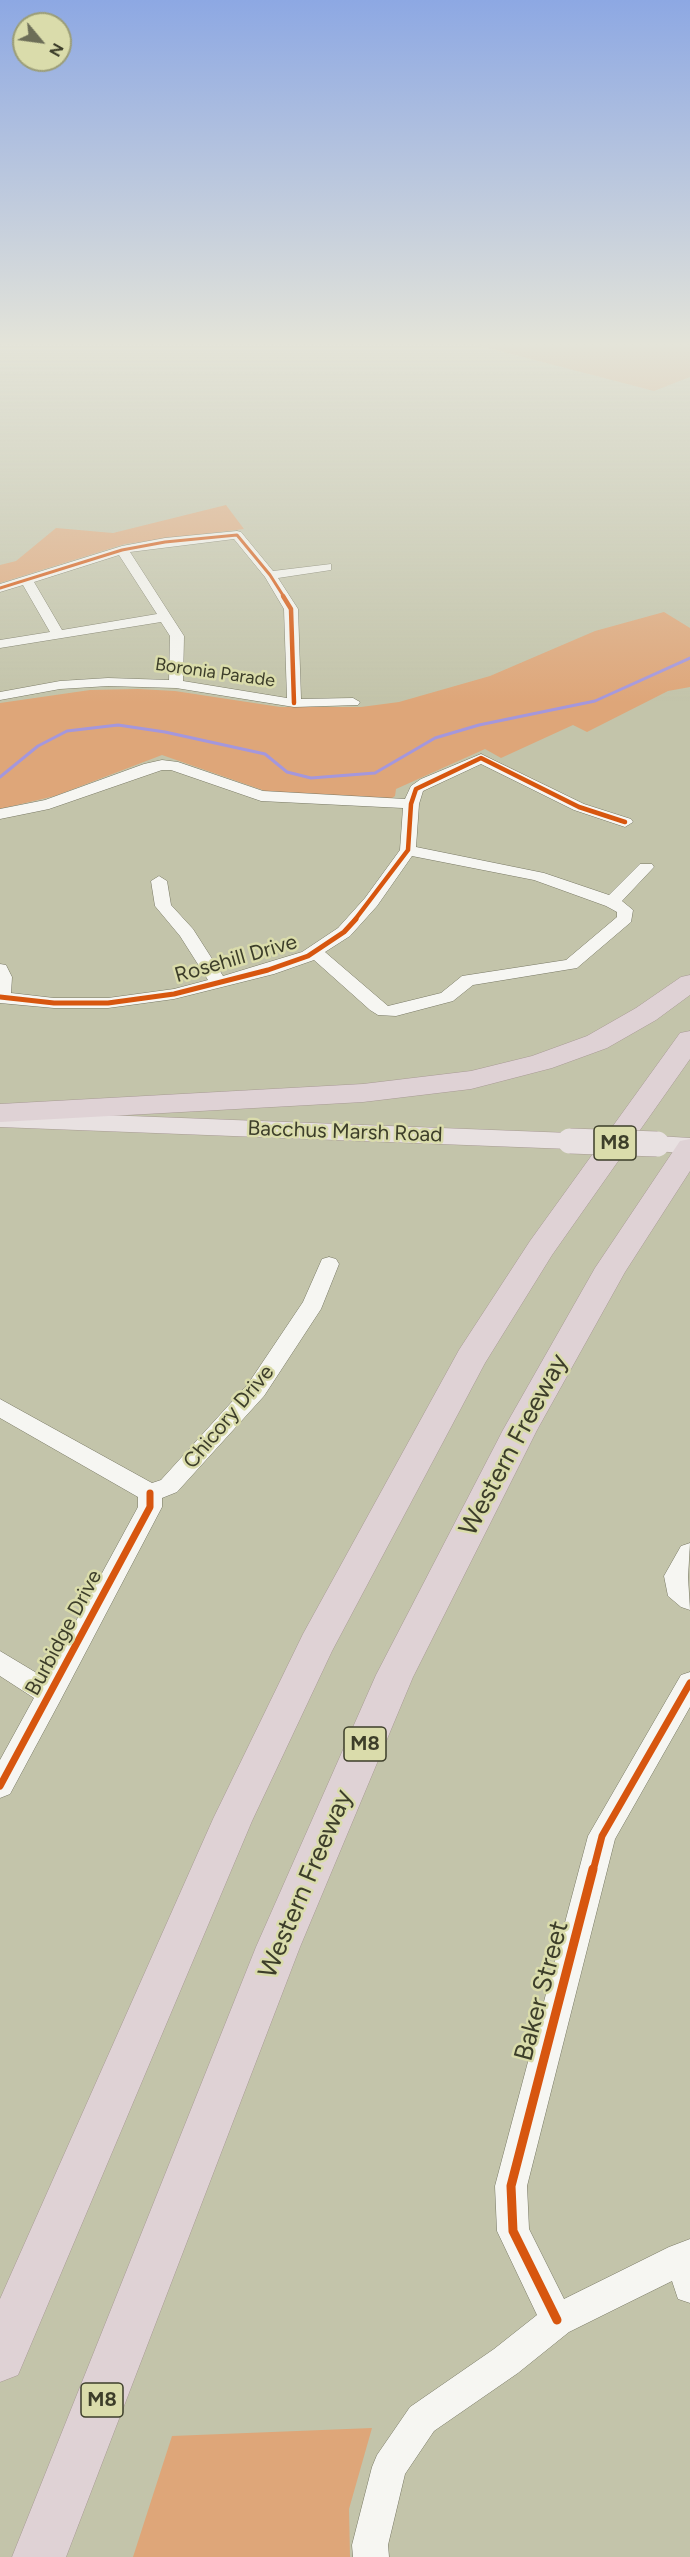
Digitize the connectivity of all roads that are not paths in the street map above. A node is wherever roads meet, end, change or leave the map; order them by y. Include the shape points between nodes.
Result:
1 (122, 550) junction
2 (326, 567) dead end
3 (270, 575) junction
4 (27, 581) junction
5 (0, 588) edge
6 (165, 617) junction
7 (58, 634) junction
8 (0, 644) edge
9 (176, 684) junction
10 (0, 696) edge
11 (353, 702) dead end
12 (294, 703) junction
13 (411, 804) junction
14 (0, 814) edge
15 (625, 822) dead end
16 (408, 850) junction
17 (646, 867) dead end
18 (159, 881) dead end
19 (612, 902) junction
20 (315, 952) junction
21 (0, 969) edge
22 (219, 983) junction
23 (690, 983) edge
24 (1, 997) edge
25 (690, 1039) edge
26 (0, 1113) edge
27 (171, 1114) junction
28 (0, 1119) edge
29 (690, 1147) edge
30 (329, 1264) dead end
31 (0, 1407) edge
32 (150, 1493) junction
33 (690, 1553) edge
34 (690, 1600) edge
35 (0, 1662) edge
36 (690, 1683) edge
37 (50, 1695) junction
38 (0, 1786) edge
39 (687, 2267) edge
40 (557, 2320) junction
41 (0, 2357) edge
42 (39, 2557) edge
43 (370, 2557) edge

1 - 3 street via 237,535
1 - 4 street
1 - 6 street
2 - 3 street
3 - 12 street via 291,609
4 - 5 street
4 - 7 street
6 - 7 street
6 - 9 street via 179,645
7 - 8 street
9 - 10 street, Boronia Parade via 108,682
9 - 12 street, Boronia Parade
11 - 12 street, Boronia Parade
13 - 14 street via 268,797 173,765 162,765 49,804
13 - 15 street via 416,789 426,782 481,758 579,807
13 - 16 street
16 - 19 street via 538,876
16 - 20 street, Rosehill Drive via 351,925
17 - 19 street
18 - 22 street via 163,906 187,933
19 - 20 street via 625,910 626,918 571,964 468,980 447,997 396,1011 376,1006
20 - 22 street, Rosehill Drive
21 - 24 street
22 - 24 street, Rosehill Drive via 108,1003 54,1003
23 - 27 highway via 597,1042 489,1076 405,1090
25 - 41 highway, M8 via 541,1248 471,1358 316,1646 233,1819
26 - 27 highway
27 - 28 main road, Bacchus Marsh Road
27 - 29 main road, Bacchus Marsh Road, bridge
29 - 42 highway, Western Freeway / M8 via 611,1268 520,1430 394,1675 278,1947
30 - 32 street, Chicory Drive via 314,1304 256,1390 169,1486
31 - 32 street
32 - 37 street, Burbidge Drive via 150,1507
33 - 34 street via 676,1576 677,1589
35 - 37 street
36 - 40 street, Baker Street via 602,1836 511,2186 513,2231
37 - 38 street, Burbidge Drive
39 - 40 street
40 - 43 street via 422,2419 389,2467

